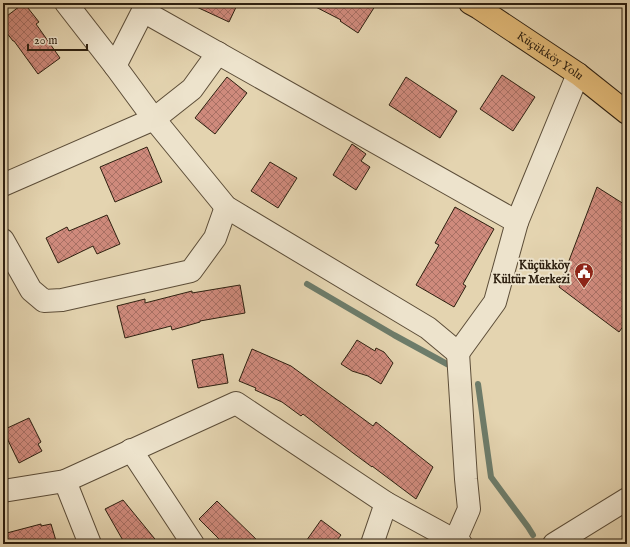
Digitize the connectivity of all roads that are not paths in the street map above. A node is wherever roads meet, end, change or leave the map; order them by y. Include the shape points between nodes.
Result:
1 (66, 3) edge
2 (470, 3) edge
3 (146, 7) edge
4 (218, 53) junction
5 (115, 66) junction
6 (578, 74) junction
7 (627, 113) edge
8 (154, 119) junction
9 (3, 185) edge
10 (226, 207) junction
11 (517, 222) junction
12 (3, 240) edge
13 (458, 353) junction
14 (131, 450) junction
15 (65, 481) junction
16 (3, 491) edge
17 (627, 499) edge
18 (386, 503) junction
19 (458, 542) edge
20 (90, 544) edge
21 (193, 544) edge
22 (372, 544) edge
23 (554, 544) edge

1 - 5 street
2 - 6 main road, Küçükköy Yolu
3 - 4 street
3 - 5 street
4 - 8 street via 192,89
4 - 11 street
5 - 8 street
6 - 7 main road, Küçükköy Yolu
6 - 11 street
8 - 9 street
8 - 10 street
10 - 12 street via 215,238 191,271 62,300 44,301 31,290
10 - 13 street via 428,328
11 - 13 street via 496,302
13 - 19 street via 470,509
14 - 15 street
14 - 18 street via 236,402
14 - 21 street
15 - 16 street
15 - 20 street
17 - 23 street
18 - 19 street
18 - 22 street

